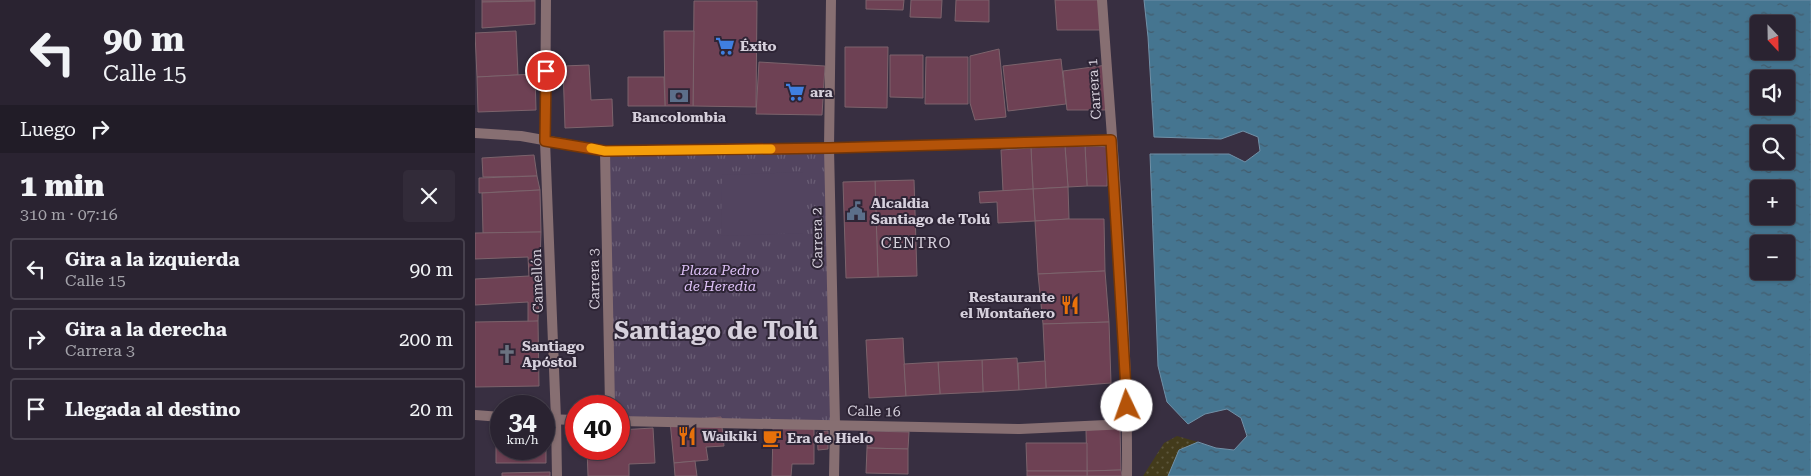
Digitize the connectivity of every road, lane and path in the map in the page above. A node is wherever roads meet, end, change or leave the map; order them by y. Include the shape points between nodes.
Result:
1 (546, 0) edge
2 (831, 0) edge
3 (1102, 0) edge
4 (475, 133) edge
5 (1111, 140) junction
6 (545, 141) junction
7 (829, 148) junction
8 (605, 151) junction
9 (610, 395) edge
10 (475, 416) edge
11 (490, 417) edge
12 (556, 419) junction
13 (565, 419) edge
14 (630, 420) edge
15 (835, 424) junction
16 (1128, 424) junction
17 (557, 476) edge
18 (834, 476) edge
19 (1127, 476) edge

1 - 6 street
2 - 7 street, Carrera 2
3 - 5 street, Carrera 1
4 - 6 street
5 - 7 street
5 - 16 street, Carrera 1
6 - 8 street
6 - 12 street, Camellón
7 - 8 street
7 - 15 street, Carrera 2
8 - 9 street, Carrera 3
10 - 11 street
12 - 13 street
12 - 17 street
14 - 15 street, Calle 16
15 - 16 street, Calle 16 via 1020,429
15 - 18 street, Carrera 2
16 - 19 street, Carrera 1

